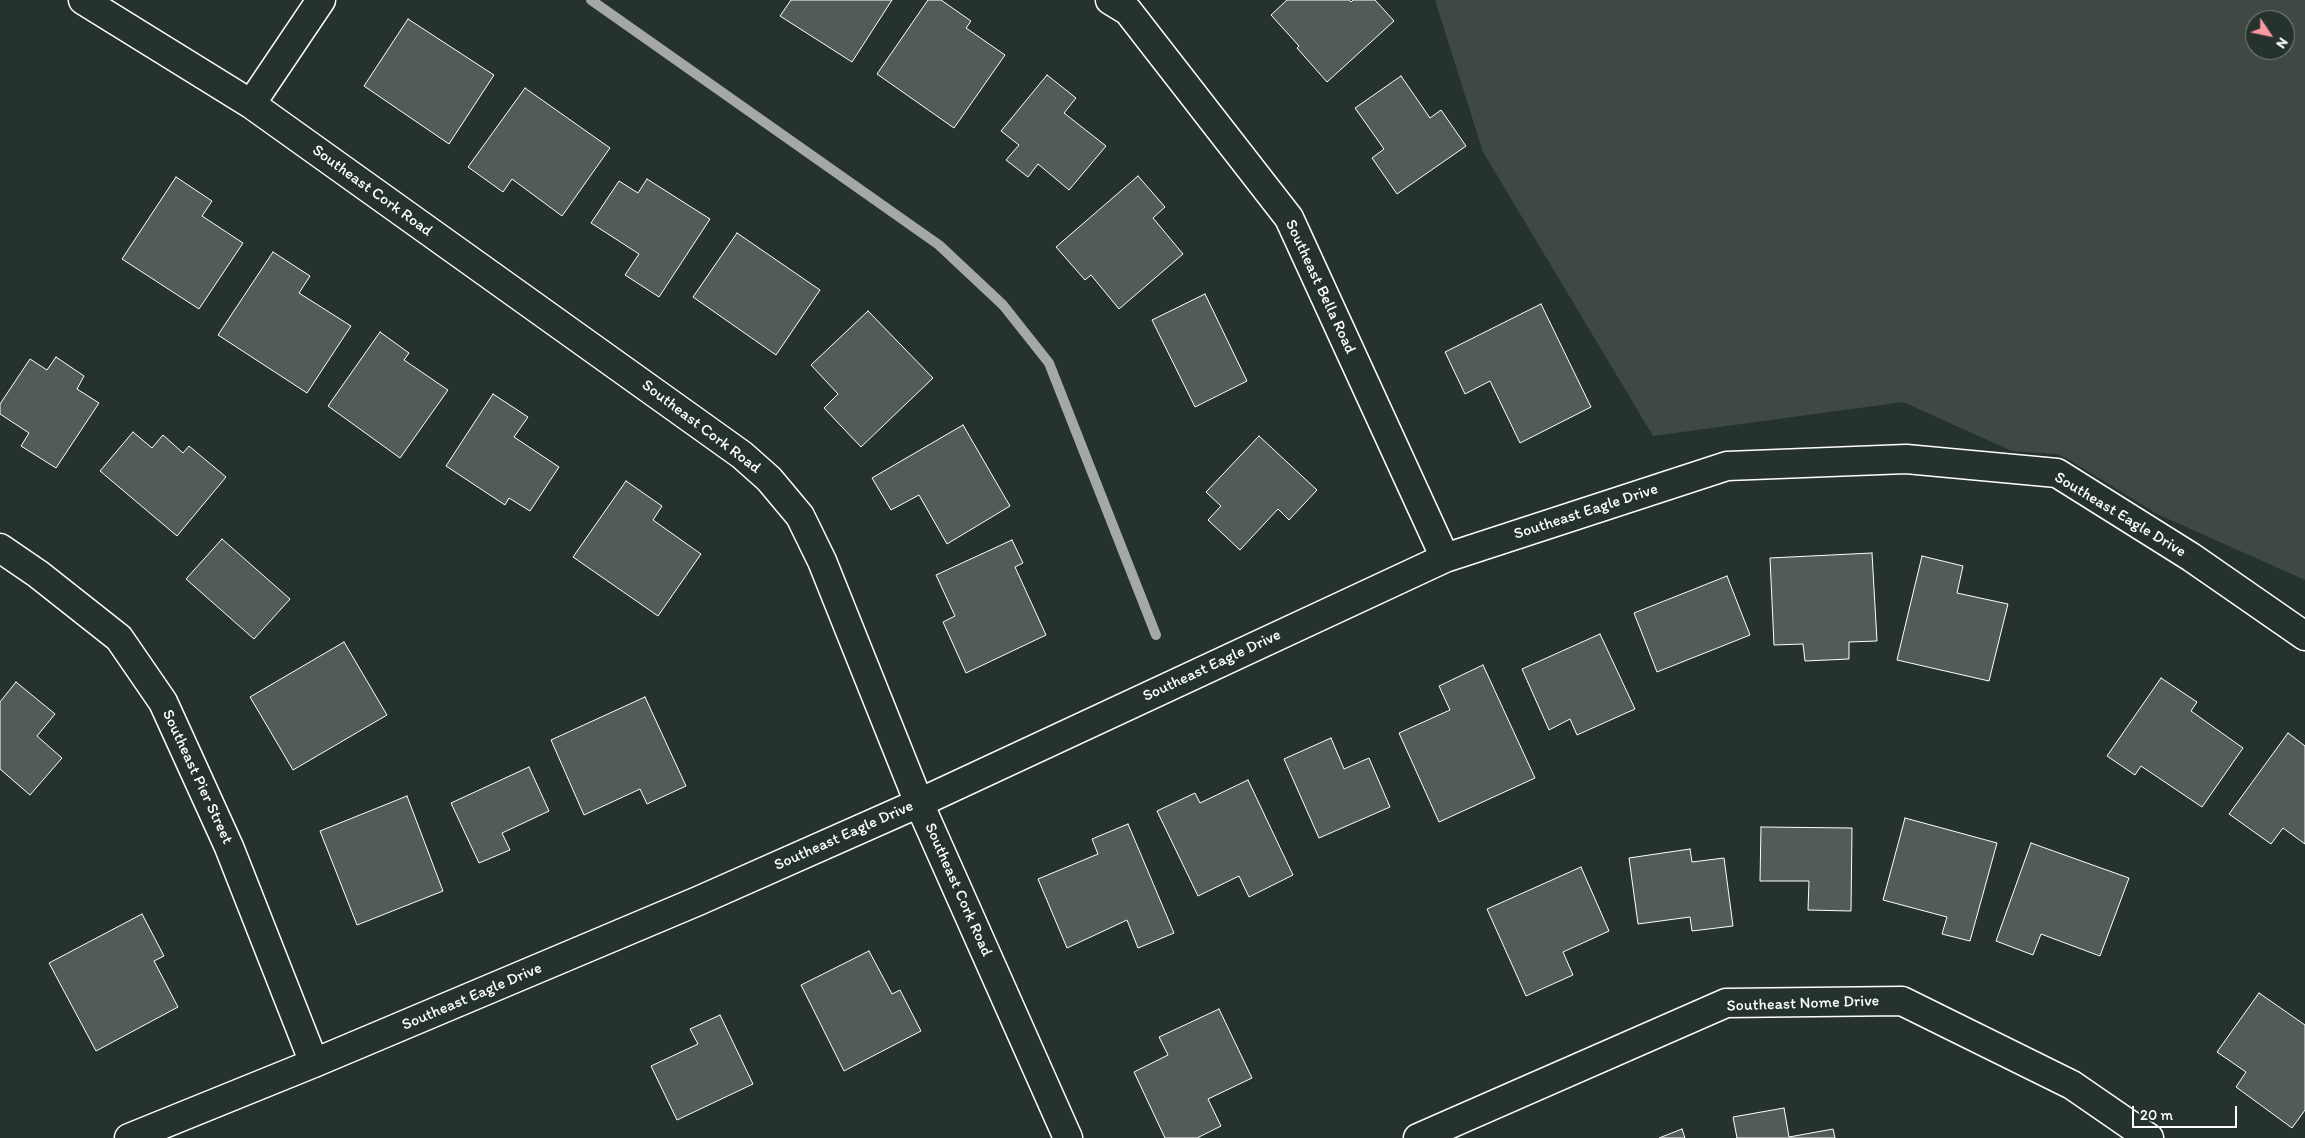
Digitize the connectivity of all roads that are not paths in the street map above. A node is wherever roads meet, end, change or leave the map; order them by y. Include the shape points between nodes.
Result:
1 (83, 0) edge
2 (321, 0) edge
3 (1110, 0) edge
4 (252, 104) junction
5 (0, 548) edge
6 (1445, 558) junction
7 (2305, 636) edge
8 (919, 802) junction
9 (314, 1063) junction
10 (129, 1138) edge
11 (1068, 1138) edge
12 (1418, 1138) edge
13 (2149, 1138) edge

1 - 4 street, Southeast Cork Road
2 - 4 street
3 - 6 street, Southeast Bella Road via 1128,11 1289,218
4 - 8 street, Southeast Cork Road via 742,455 769,479 800,516 822,561
5 - 9 street, Southeast Pier Street via 119,638 163,702 229,847
6 - 7 street, Southeast Eagle Drive via 1727,466 1916,460 2057,473 2191,557
6 - 8 street, Southeast Eagle Drive
8 - 9 street, Southeast Eagle Drive via 698,901
8 - 11 street, Southeast Cork Road
9 - 10 street, Southeast Eagle Drive
12 - 13 street, Southeast Nome Drive via 1726,1003 1902,1001 2072,1085

